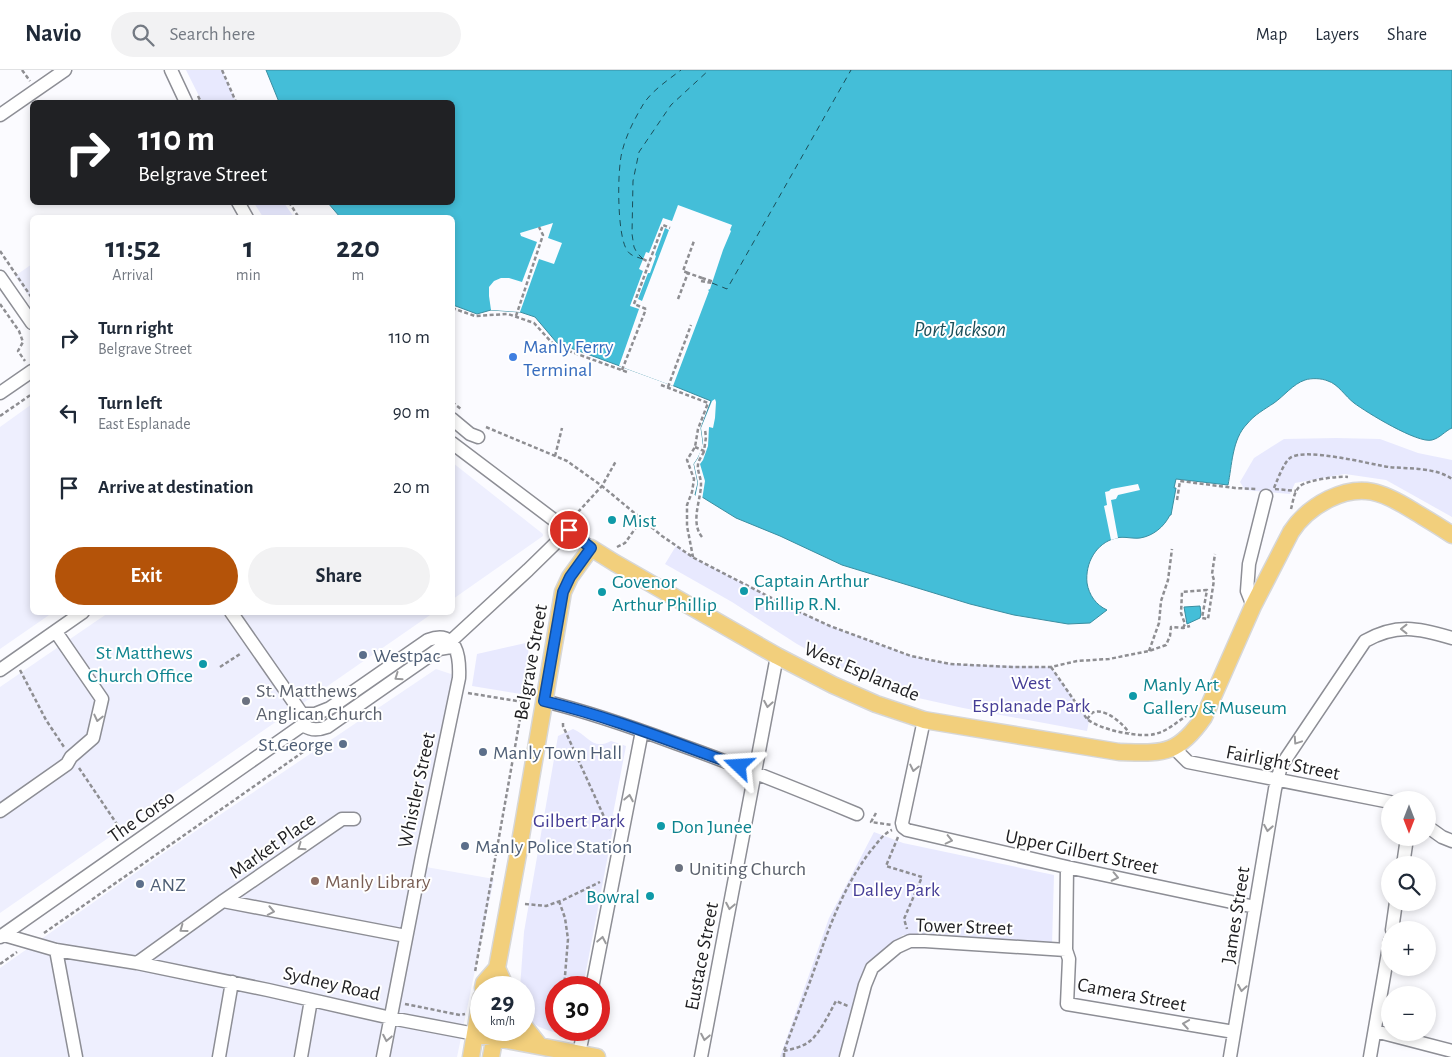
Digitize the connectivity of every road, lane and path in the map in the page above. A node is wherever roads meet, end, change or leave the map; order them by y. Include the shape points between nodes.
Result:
1 (65, 70) edge
2 (171, 70) edge
3 (222, 70) edge
4 (185, 100) edge
5 (235, 100) edge
6 (0, 115) edge
7 (539, 227) dead end
8 (670, 228) dead end
9 (694, 241) dead end
10 (0, 251) edge
11 (643, 259) dead end
12 (649, 262) junction
13 (688, 273) junction
14 (0, 277) edge
15 (701, 281) dead end
16 (30, 295) edge
17 (678, 300) dead end
18 (0, 304) edge
19 (455, 309) edge
20 (516, 316) junction
21 (30, 321) edge
22 (691, 325) dead end
23 (28, 366) edge
24 (622, 370) junction
25 (627, 372) dead end
26 (661, 385) dead end
27 (668, 387) junction
28 (0, 394) edge
29 (30, 395) edge
30 (455, 404) edge
31 (466, 413) dead end
32 (0, 416) edge
33 (455, 422) edge
34 (562, 428) dead end
35 (705, 430) dead end
36 (479, 431) joint
37 (455, 445) edge
38 (695, 447) junction
39 (704, 450) junction
40 (554, 456) junction
41 (616, 461) dead end
42 (602, 486) junction
43 (1235, 488) dead end
44 (1266, 496) dead end
45 (1177, 500) dead end
46 (578, 512) dead end
47 (642, 519) junction
48 (569, 530) junction
49 (1452, 535) edge
50 (702, 536) dead end
51 (616, 547) dead end
52 (591, 548) junction
53 (1172, 549) dead end
54 (1215, 554) dead end
55 (694, 558) junction
56 (1253, 606) junction
57 (80, 615) edge
58 (233, 615) edge
59 (1190, 626) dead end
60 (1183, 628) junction
61 (56, 632) junction
62 (1452, 638) edge
63 (453, 645) junction
64 (1149, 651) junction
65 (240, 654) dead end
66 (777, 656) junction
67 (220, 667) dead end
68 (1051, 667) junction
69 (0, 670) edge
70 (466, 692) dead end
71 (544, 701) junction
72 (1190, 713) dead end
73 (303, 719) junction
74 (1087, 719) junction
75 (924, 720) junction
76 (563, 723) dead end
77 (642, 731) junction
78 (1130, 733) junction
79 (321, 739) dead end
80 (1174, 748) junction
81 (756, 772) junction
82 (1277, 780) junction
83 (1381, 800) edge
84 (0, 811) edge
85 (876, 813) dead end
86 (857, 814) dead end
87 (348, 819) dead end
88 (903, 827) junction
89 (1436, 832) edge
90 (1452, 841) edge
91 (620, 846) junction
92 (1067, 867) junction
93 (614, 875) junction
94 (223, 901) junction
95 (559, 901) junction
96 (525, 904) dead end
97 (1255, 907) junction
98 (2, 936) edge
99 (406, 936) junction
100 (910, 941) junction
101 (31, 942) junction
102 (56, 950) junction
103 (1066, 950) junction
104 (137, 963) junction
105 (0, 964) edge
106 (496, 968) junction
107 (480, 976) edge
108 (490, 976) edge
109 (500, 976) edge
110 (565, 976) edge
111 (594, 976) edge
112 (1384, 976) edge
113 (232, 982) junction
114 (405, 998) dead end
115 (311, 1000) junction
116 (470, 1008) edge
117 (848, 1013) dead end
118 (391, 1018) junction
119 (1375, 1031) junction
120 (1234, 1032) junction
121 (470, 1033) edge
122 (535, 1040) edge
123 (474, 1041) edge
124 (494, 1041) edge
125 (523, 1041) edge
126 (582, 1041) edge
127 (539, 1045) junction
128 (784, 1051) junction
129 (1452, 1051) edge
130 (579, 1053) junction
131 (76, 1057) edge
132 (219, 1057) edge
133 (301, 1057) edge
134 (383, 1057) edge
135 (471, 1057) edge
136 (492, 1057) edge
137 (597, 1057) edge
138 (701, 1057) edge
139 (784, 1057) edge
140 (846, 1057) edge
141 (1230, 1057) edge
142 (1370, 1057) edge

1 - 6 street
2 - 4 street
3 - 5 path
7 - 20 path via 543,236
8 - 12 path via 663,225
9 - 13 path via 683,271
10 - 16 path
11 - 12 path
12 - 24 path via 634,304 646,308
13 - 15 path, bridge via 712,283
13 - 17 path, bridge
14 - 21 street
18 - 23 path via 19,331 23,342 18,351
19 - 20 path via 475,316
20 - 24 path via 534,323 555,346
22 - 27 path
23 - 28 street
24 - 25 path
26 - 27 path
27 - 38 path via 708,403
29 - 32 path
30 - 31 path
33 - 36 street via 470,434
34 - 40 path
35 - 39 path
36 - 40 path
37 - 48 street
38 - 39 path
38 - 55 path via 687,460 694,479 687,505 687,526
39 - 50 path via 698,464 701,482 696,510
40 - 42 path
41 - 42 path
42 - 46 path
42 - 47 path
43 - 45 path via 1180,481
44 - 56 street via 1249,564 1247,591
47 - 51 path via 625,543
47 - 55 path
48 - 52 street
48 - 63 street
49 - 56 main road via 1379,492 1357,491 1334,497 1297,523
52 - 66 main road, West Esplanade
52 - 71 main road, Belgrave Street via 563,592
53 - 64 path via 1159,623
54 - 60 path via 1208,619 1202,618 1207,590 1182,592
55 - 68 path via 830,626 911,656 950,664
56 - 80 main road via 1204,717 1188,738
57 - 61 street
58 - 73 street
59 - 60 path
60 - 64 path via 1170,627 1166,645
61 - 69 street
61 -> 84 street via 102,699 93,738 71,756 67,764
62 -> 82 street, James Street via 1410,629 1392,630 1364,641 1280,766
63 - 73 street, The Corso via 443,636 428,640 330,708
63 - 99 street, Whistler Street via 458,656 459,678
64 - 68 path
65 - 67 path
66 - 75 main road, West Esplanade via 876,704
66 -> 81 street, Eustace Street
68 - 74 path
70 - 107 path via 523,702
71 - 77 street
71 - 106 main road, Belgrave Street
72 - 78 path via 1158,734
73 - 98 street, The Corso
74 - 78 path via 1092,724
74 - 78 path via 1098,711 1114,716
75 - 80 main road, West Esplanade via 1118,752 1148,753
75 -> 88 street
76 - 91 path via 608,828
77 - 81 street
91 -> 77 street
79 - 101 path
80 - 82 street, Fairlight Street via 1188,762
81 - 86 street
81 -> 138 street, Eustace Street
82 - 83 street, Fairlight Street
82 -> 97 street, James Street
85 - 88 path via 871,822
87 -> 94 street, Market Place
88 -> 92 street, Upper Gilbert Street
88 - 100 path via 886,866 922,877 904,919
88 - 128 path via 886,833 860,865 841,899
89 - 90 street
91 - 93 street
92 -> 97 street, Upper Gilbert Street
92 - 103 street, Camera Street
93 - 95 path
111 -> 93 street
94 -> 99 street, Market Place
94 -> 104 street, Market Place
95 - 96 path via 546,906
95 - 110 path via 568,940
97 -> 120 street, James Street
98 - 101 street, Sydney Road
99 - 118 street, Whistler Street
100 - 103 street, Tower Street
100 - 140 street, Tower Street via 897,947 872,968
101 - 102 street, Sydney Road
101 - 105 path
102 - 104 street, Sydney Road
102 - 131 street
120 -> 103 street, Camera Street via 1067,1004 1069,959
104 - 113 street, Sydney Road
106 - 108 main road, Belgrave Street
106 - 109 main road
112 - 119 street
113 - 115 street, Sydney Road
113 - 132 street
114 - 116 path via 404,1004 460,1015
115 - 118 street, Sydney Road
115 - 133 street
117 - 128 path via 848,1006 836,1001 810,1041
118 - 121 street, Sydney Road
118 -> 134 street, Whistler Street
119 - 129 street
119 - 142 street
120 - 141 street, James Street
122 - 127 main road
123 - 135 main road
124 - 136 main road
125 - 127 main road, Sydney Road
126 - 130 street
127 - 130 main road, Sydney Road
128 - 139 path
130 - 137 main road, Sydney Road

